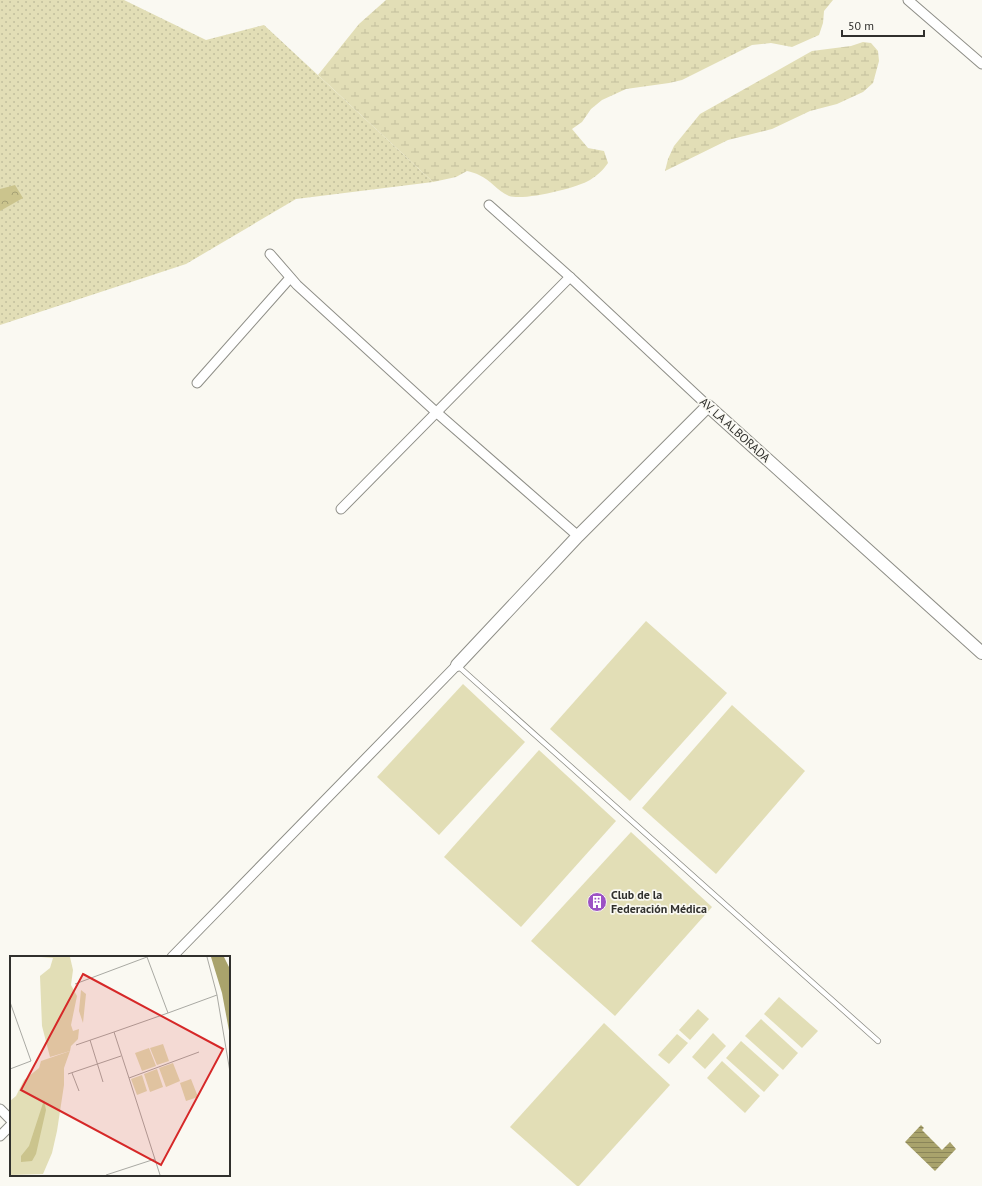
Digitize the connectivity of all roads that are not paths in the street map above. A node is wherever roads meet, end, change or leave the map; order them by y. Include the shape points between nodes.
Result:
1 (908, 0) edge
2 (982, 64) edge
3 (489, 205) dead end
4 (270, 254) dead end
5 (570, 276) junction
6 (290, 278) junction
7 (197, 383) dead end
8 (708, 406) junction
9 (436, 412) junction
10 (341, 509) dead end
11 (578, 536) junction
12 (982, 653) edge
13 (457, 665) junction
14 (173, 956) edge
15 (878, 1041) dead end
16 (0, 1109) edge
17 (10, 1119) edge
18 (10, 1126) edge
19 (0, 1136) edge

1 - 2 street
3 - 5 street, AV. LA ALBORADA
4 - 6 street
5 - 8 street, AV. LA ALBORADA
5 - 9 street
6 - 7 street
6 - 9 street
8 - 11 main road
8 - 12 main road, AV. LA ALBORADA
9 - 10 street
9 - 11 street
11 - 13 main road
13 - 14 street
13 - 15 lane
16 - 17 street
18 - 19 street

